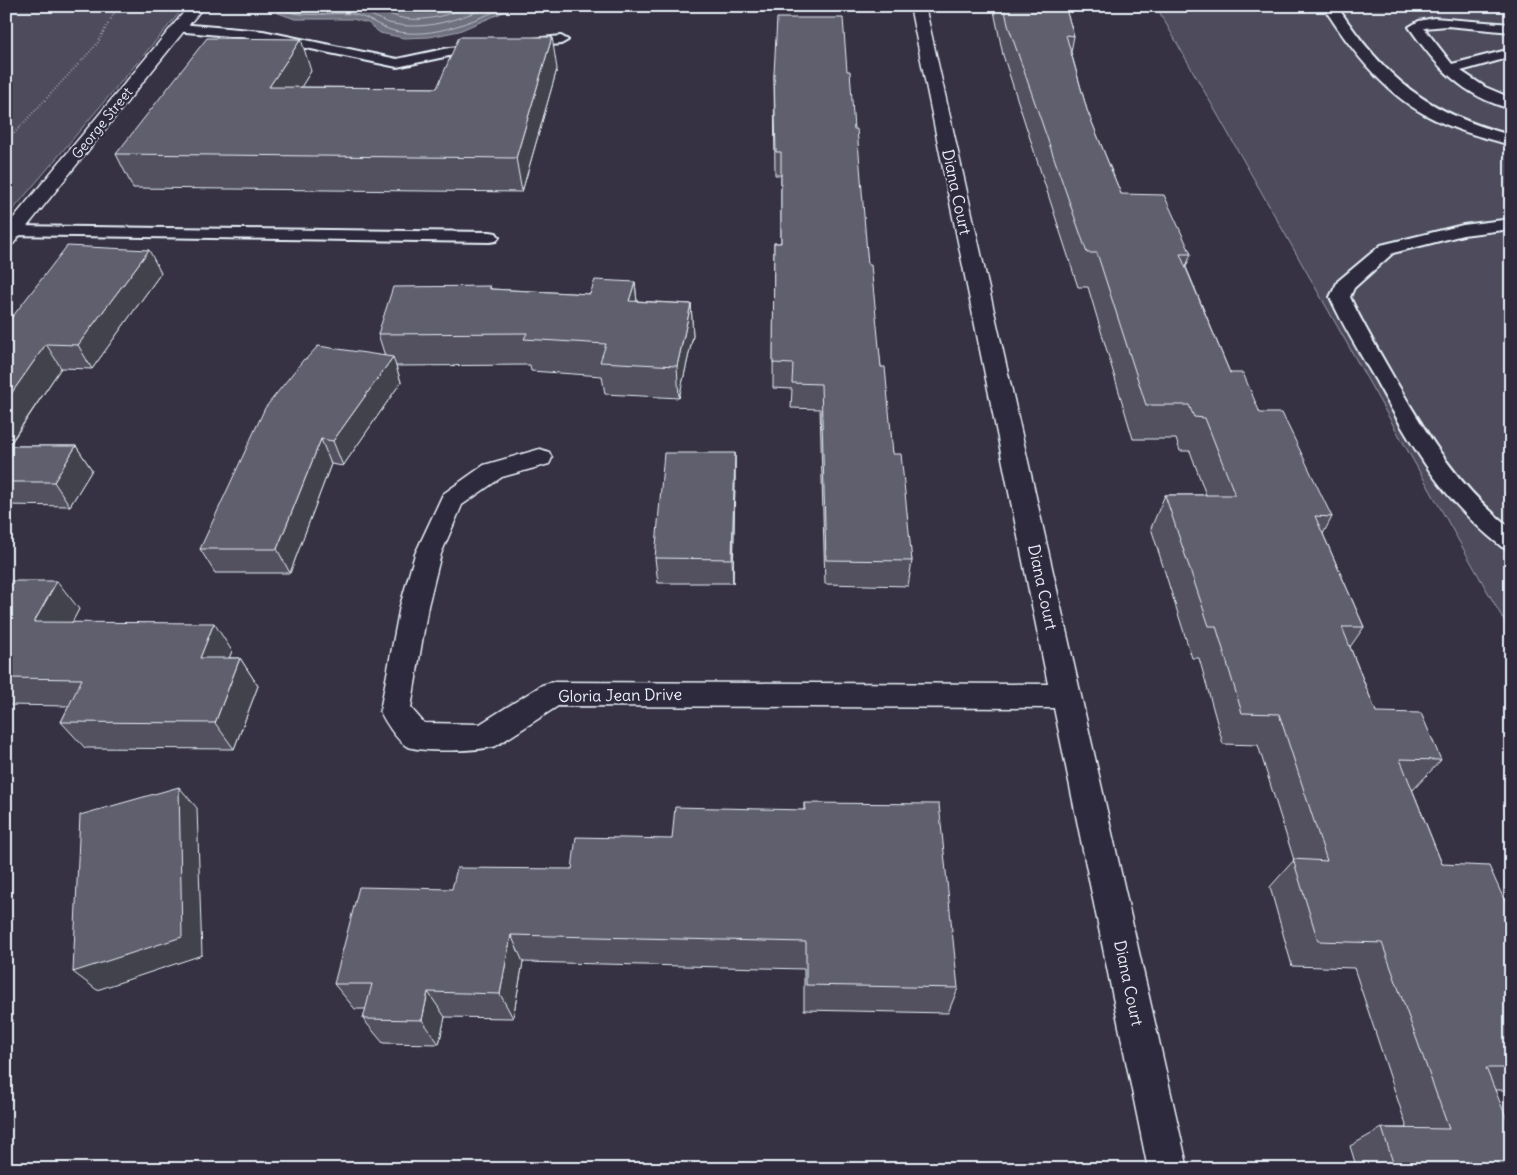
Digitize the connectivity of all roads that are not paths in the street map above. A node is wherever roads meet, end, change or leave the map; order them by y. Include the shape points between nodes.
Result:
1 (198, 6) edge
2 (917, 6) edge
3 (1330, 6) edge
4 (180, 28) junction
5 (1511, 28) edge
6 (561, 40) dead end
7 (1511, 53) edge
8 (1451, 70) junction
9 (1511, 104) edge
10 (1511, 140) edge
11 (1511, 224) edge
12 (10, 235) edge
13 (490, 237) dead end
14 (540, 458) dead end
15 (1511, 541) edge
16 (1067, 696) junction
17 (1168, 1169) edge

1 - 4 street, George Street
2 - 16 street, Diana Court
3 - 10 lane via 1357,44 1419,105 1472,130
4 - 6 lane via 263,35 398,64 449,52
4 - 12 street, George Street
5 - 8 lane via 1440,21 1416,27
7 - 8 lane
8 - 9 lane via 1495,98
11 - 15 lane via 1463,230 1387,249 1345,285 1340,298 1352,325 1426,453 1451,488 1477,515
12 - 13 lane
14 - 16 street, Gloria Jean Drive via 493,471 452,500 428,554 414,606 395,711 416,736 485,737 553,694
16 - 17 street, Diana Court

